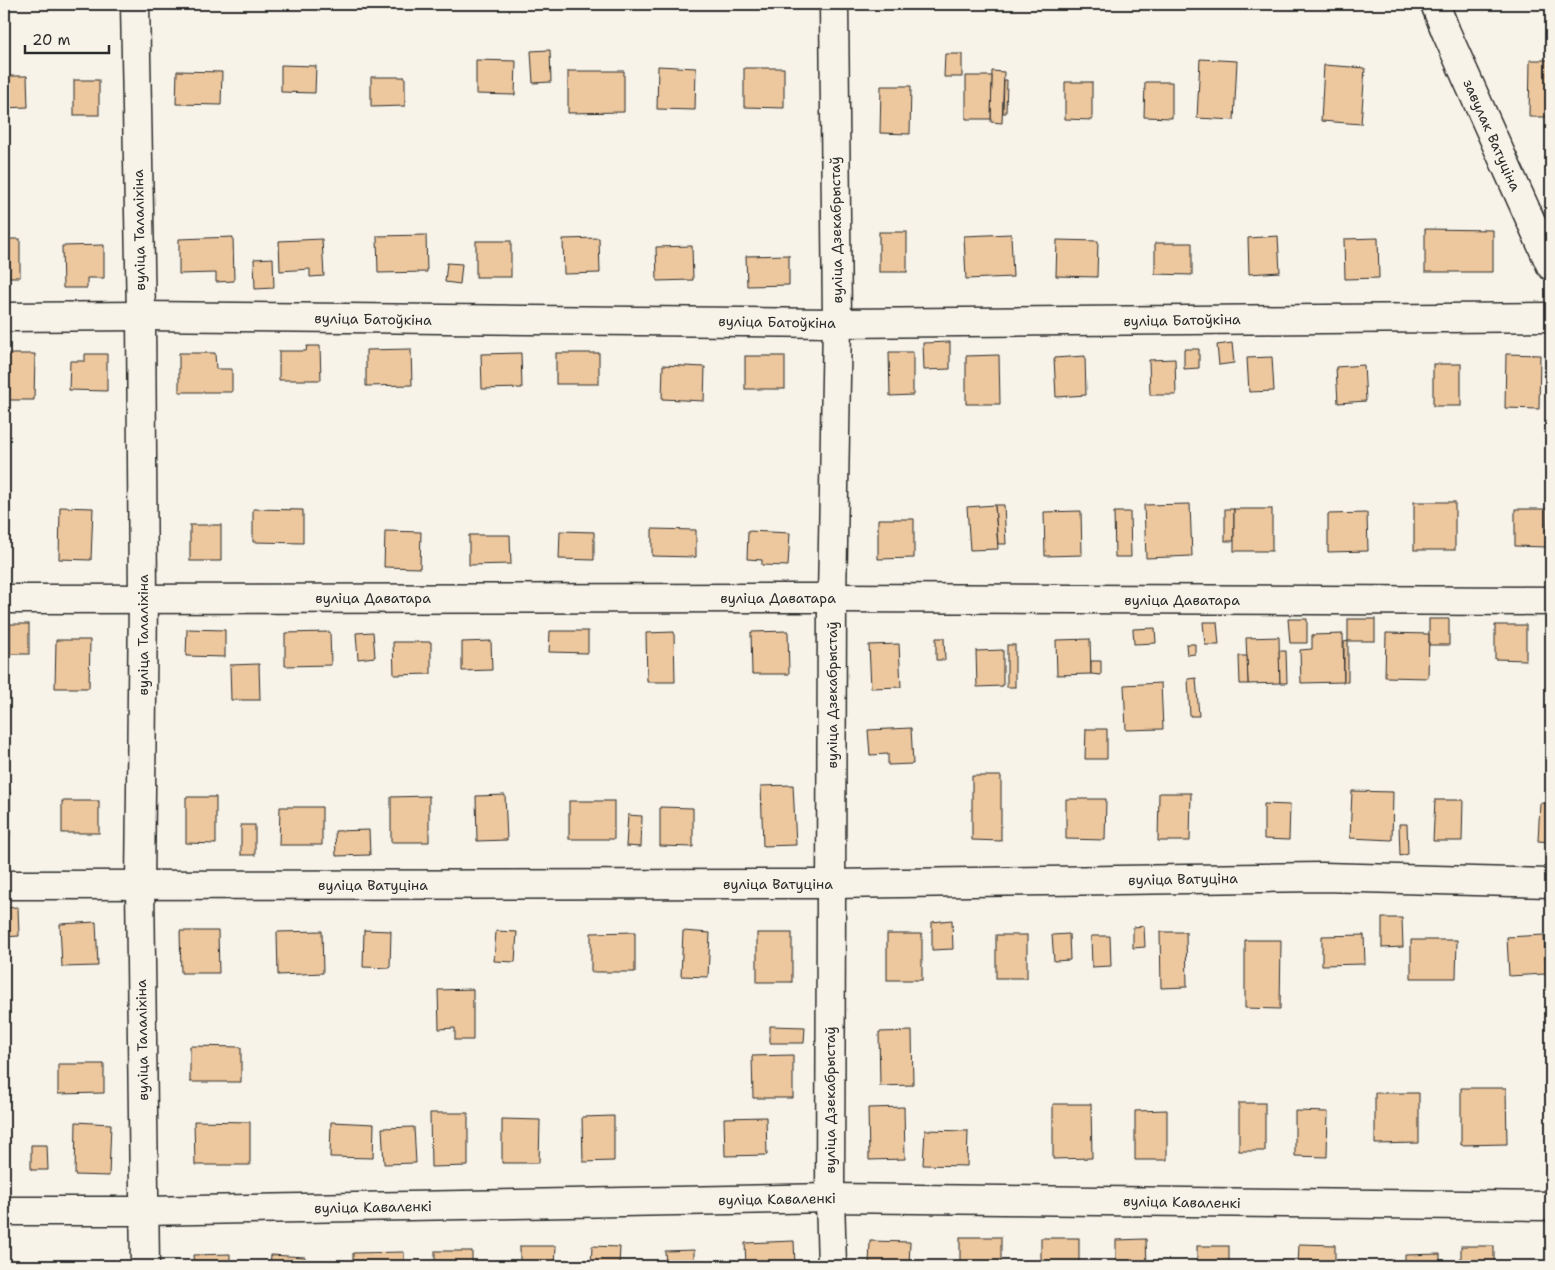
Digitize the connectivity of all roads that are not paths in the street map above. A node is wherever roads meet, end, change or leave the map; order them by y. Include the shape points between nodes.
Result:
1 (135, 4) edge
2 (834, 4) edge
3 (1435, 4) edge
4 (1551, 266) edge
5 (141, 316) junction
6 (4, 317) edge
7 (1551, 317) edge
8 (837, 323) junction
9 (143, 598) junction
10 (832, 598) junction
11 (4, 599) edge
12 (1551, 601) edge
13 (831, 884) junction
14 (1551, 884) edge
15 (4, 885) edge
16 (140, 886) junction
17 (830, 1198) junction
18 (1551, 1206) edge
19 (4, 1211) edge
20 (144, 1211) junction
21 (145, 1266) edge
22 (832, 1266) edge

1 - 5 street, вуліца Талаліхіна
2 - 8 street, вуліца Дзекабрыстаў
3 - 4 street, завулак Ватуціна
5 - 6 street, вуліца Батоўкіна
5 - 8 street, вуліца Батоўкіна
5 - 9 street, вуліца Талаліхіна
7 - 8 street, вуліца Батоўкіна
8 - 10 street, вуліца Дзекабрыстаў
9 - 10 street, вуліца Даватара
9 - 11 street, вуліца Даватара
9 - 16 street, вуліца Талаліхіна
10 - 12 street, вуліца Даватара
10 - 13 street, вуліца Дзекабрыстаў
13 - 14 street, вуліца Ватуціна via 1322,877
13 - 16 street, вуліца Ватуціна
13 - 17 street, вуліца Дзекабрыстаў
15 - 16 street, вуліца Ватуціна
16 - 20 street, вуліца Талаліхіна
17 - 18 street, вуліца Каваленкі
17 - 20 street, вуліца Каваленкі
17 - 22 street, вуліца Дзекабрыстаў
19 - 20 street, вуліца Каваленкі
20 - 21 street, вуліца Талаліхіна

